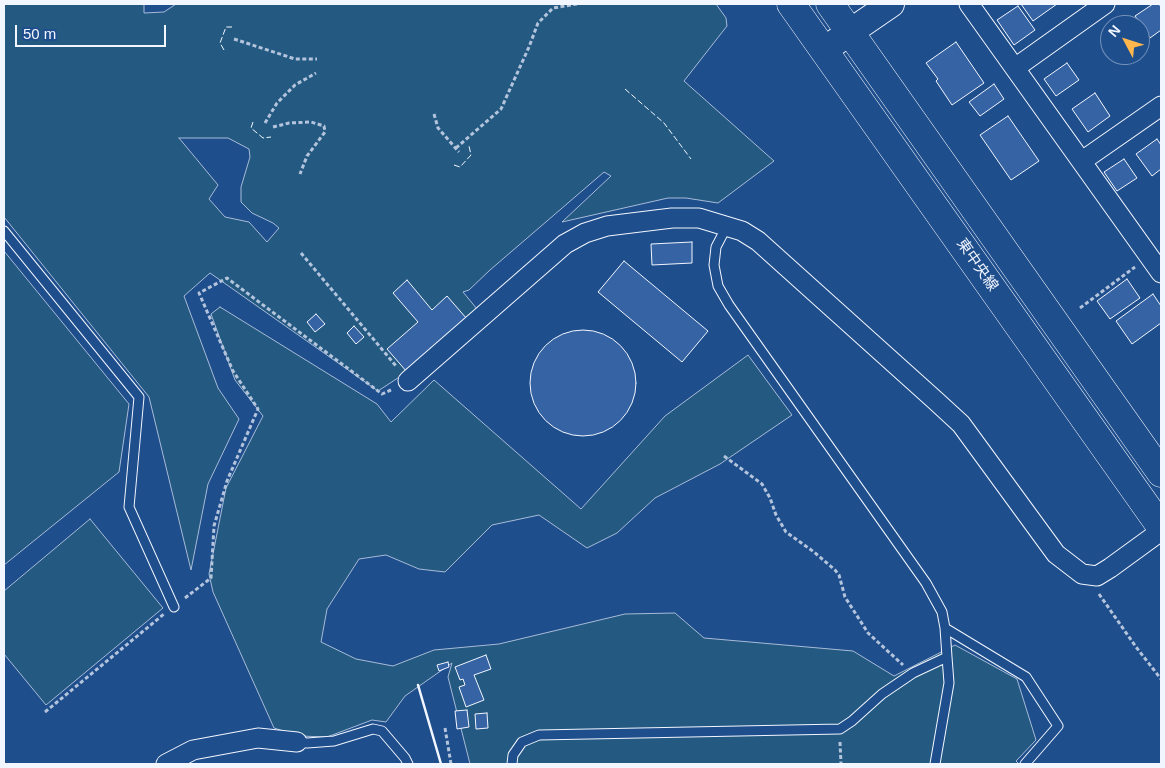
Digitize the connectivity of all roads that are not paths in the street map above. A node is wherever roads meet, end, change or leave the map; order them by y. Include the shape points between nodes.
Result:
1 (791, 4) edge
2 (830, 4) edge
3 (891, 4) edge
4 (970, 4) edge
5 (1105, 4) edge
6 (850, 32) junction
7 (824, 50) junction
8 (1014, 68) junction
9 (1161, 106) edge
10 (1082, 161) junction
11 (728, 226) junction
12 (4, 231) edge
13 (1156, 252) edge
14 (1161, 273) edge
15 (408, 381) road end
16 (1161, 473) edge
17 (1161, 527) edge
18 (1161, 531) edge
19 (174, 607) road end
20 (945, 628) junction
21 (947, 658) junction
22 (296, 742) joint
23 (166, 764) edge
24 (408, 764) edge
25 (512, 764) edge
26 (935, 764) edge
27 (1026, 764) edge

1 - 7 highway, 東中央線
2 - 6 highway, 東中央線
3 - 6 street
4 - 8 street
5 - 8 street
6 - 7 street
6 - 16 highway, 東中央線
7 - 17 highway, 東中央線
8 - 10 street
9 - 10 street
10 - 13 street
11 - 15 street via 700,218 672,218 607,226 585,233 565,244
11 - 18 street via 758,241 961,424 1056,554 1082,574 1096,576
11 - 20 lane via 716,247 714,265 718,286 926,583 942,612
12 - 19 lane via 139,397 128,507
13 - 14 street
20 - 21 lane
20 - 27 lane via 1026,677 1058,726
21 - 25 lane via 913,673 840,729 539,735 522,742 513,755
21 - 26 lane via 949,683
22 - 23 street via 258,738 193,750
22 - 24 lane via 334,740 373,729 382,731

